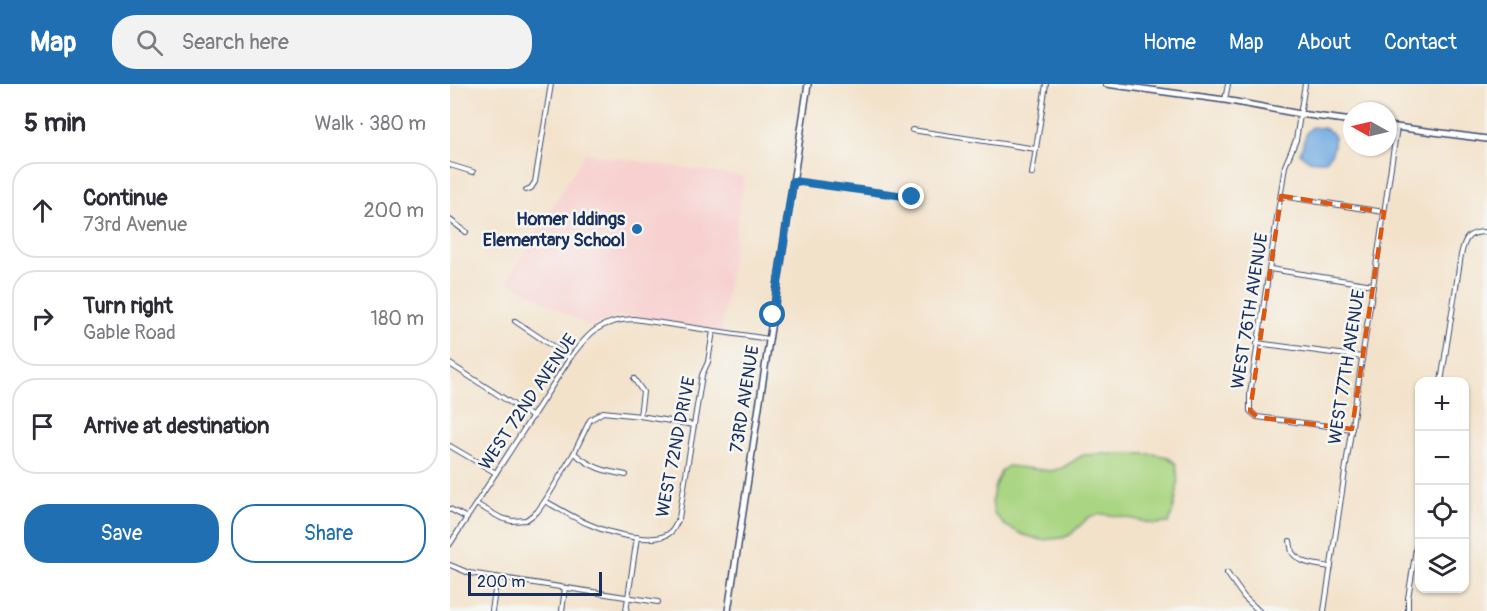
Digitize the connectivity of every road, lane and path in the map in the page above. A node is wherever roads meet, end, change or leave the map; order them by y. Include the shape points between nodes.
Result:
1 (551, 84) edge
2 (808, 84) edge
3 (1046, 84) edge
4 (1106, 84) edge
5 (1228, 84) edge
6 (1305, 84) edge
7 (1225, 100) junction
8 (1300, 114) junction
9 (1343, 120) edge
10 (1397, 127) edge
11 (912, 130) dead end
12 (1487, 139) edge
13 (1036, 149) junction
14 (1393, 156) edge
15 (450, 165) edge
16 (473, 172) dead end
17 (1032, 174) dead end
18 (793, 181) junction
19 (526, 190) dead end
20 (1281, 196) junction
21 (912, 197) dead end
22 (1384, 212) junction
23 (450, 220) edge
24 (466, 232) dead end
25 (1487, 232) edge
26 (1270, 269) junction
27 (1373, 285) junction
28 (514, 321) dead end
29 (713, 331) junction
30 (770, 339) junction
31 (1257, 343) junction
32 (1362, 357) junction
33 (570, 358) junction
34 (450, 364) edge
35 (1443, 377) edge
36 (634, 379) dead end
37 (640, 416) junction
38 (533, 417) junction
39 (694, 425) junction
40 (1352, 429) junction
41 (450, 446) edge
42 (574, 453) junction
43 (496, 473) junction
44 (626, 475) dead end
45 (545, 501) junction
46 (476, 504) junction
47 (450, 509) edge
48 (467, 518) junction
49 (637, 537) junction
50 (1417, 539) edge
51 (1290, 541) dead end
52 (450, 544) edge
53 (450, 565) edge
54 (1331, 567) junction
55 (1227, 573) dead end
56 (497, 577) junction
57 (565, 588) junction
58 (628, 597) junction
59 (658, 602) dead end
60 (492, 611) edge
61 (562, 611) edge
62 (626, 611) edge
63 (728, 611) edge
64 (1259, 611) edge
65 (1324, 611) edge
66 (1408, 611) edge

1 - 19 street via 535,182
2 - 18 street, 73RD AVENUE
3 - 13 street
4 - 7 street
5 - 7 street
6 - 8 street, WEST 76TH AVENUE
7 - 8 street
8 - 9 street
8 - 20 street, WEST 76TH AVENUE
10 - 12 street
11 - 13 street
13 - 17 street
14 - 22 street, WEST 77TH AVENUE
15 - 16 street
18 - 21 street
18 - 30 street, 73RD AVENUE
20 - 22 street
20 - 26 street, WEST 76TH AVENUE
22 - 27 street, WEST 77TH AVENUE
23 - 24 street
25 - 35 street via 1473,233 1464,243
26 - 27 street
26 - 31 street, WEST 76TH AVENUE
27 - 32 street, WEST 77TH AVENUE
28 - 33 street
29 - 30 street
29 - 33 street, WEST 72ND AVENUE via 620,319 595,330
29 - 39 street, WEST 72ND DRIVE
30 - 63 street, 73RD AVENUE
31 - 32 street
31 - 40 street, WEST 76TH AVENUE via 1250,411 1257,417
32 - 40 street, WEST 77TH AVENUE
33 - 38 street, WEST 72ND AVENUE
34 - 38 street
36 - 37 street via 643,392
37 - 39 street
37 - 42 street via 603,412 590,420
38 - 43 street, WEST 72ND AVENUE
39 - 49 street, WEST 72ND DRIVE via 679,518 671,532 657,539
40 - 54 street, WEST 77TH AVENUE
41 - 43 street
42 - 44 street via 588,465
42 - 45 street
43 - 46 street, WEST 72ND AVENUE
45 - 46 street via 526,520 512,521
45 - 49 street, WEST 72ND DRIVE via 590,525
46 - 48 street, WEST 72ND AVENUE
47 - 48 street
48 - 52 street, WEST 72ND AVENUE
49 - 58 street
50 - 66 street
51 - 54 street via 1292,552 1299,559
53 - 56 street via 469,573
54 - 65 street, WEST 77TH AVENUE
55 - 64 street
56 - 57 street
56 - 60 street
57 - 58 street
57 - 61 street
58 - 59 street
58 - 62 street

